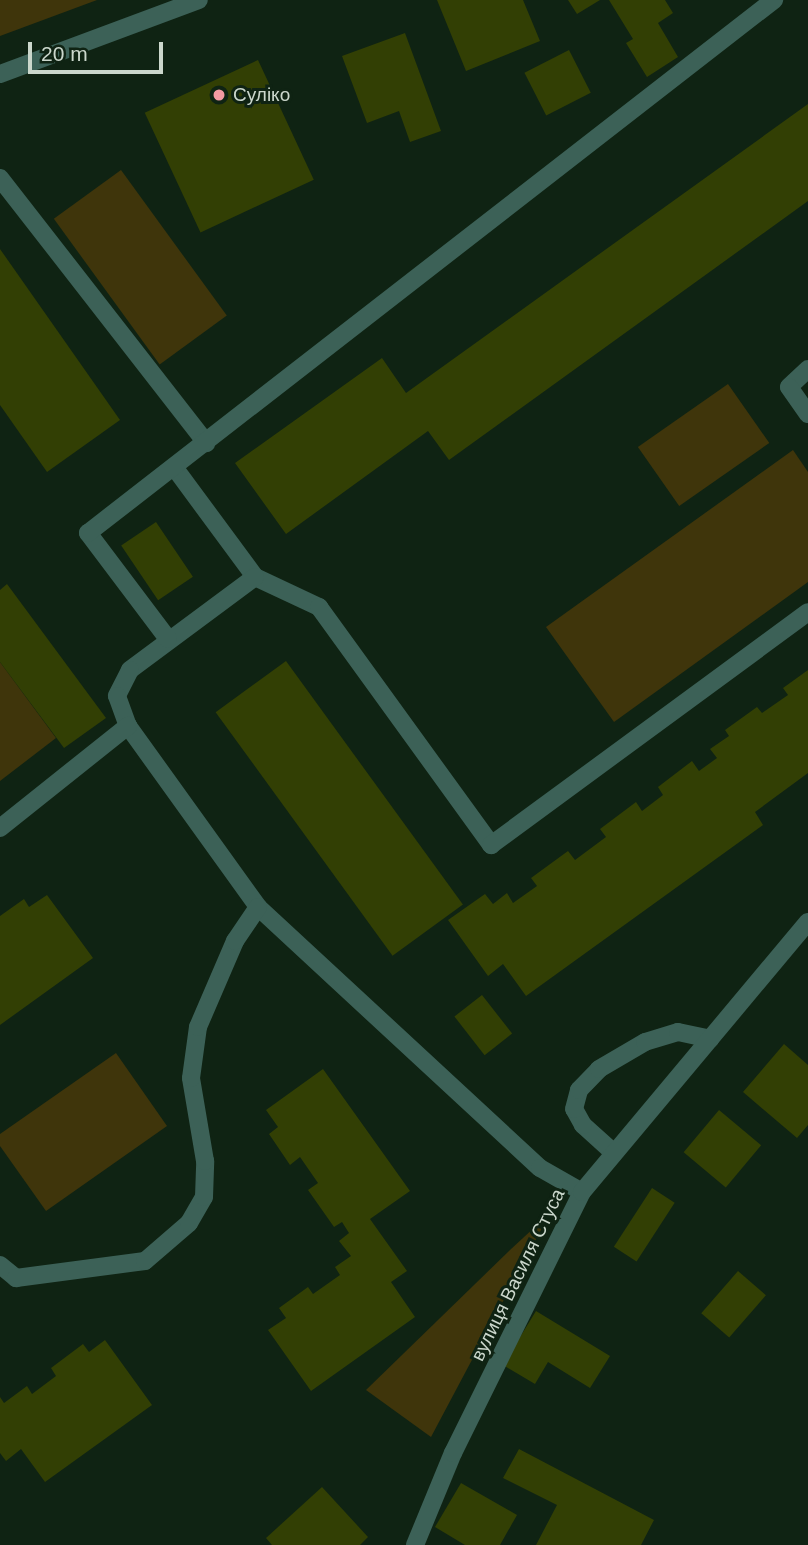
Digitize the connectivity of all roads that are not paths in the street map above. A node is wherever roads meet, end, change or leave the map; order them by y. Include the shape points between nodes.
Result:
1 (199, 0) edge
2 (774, 0) edge
3 (0, 74) edge
4 (0, 178) edge
5 (808, 369) edge
6 (808, 414) edge
7 (206, 443) junction
8 (174, 467) junction
9 (255, 577) junction
10 (808, 612) edge
11 (168, 639) junction
12 (128, 726) junction
13 (0, 828) edge
14 (258, 907) junction
15 (808, 922) edge
16 (710, 1039) junction
17 (614, 1153) junction
18 (582, 1192) junction
19 (0, 1265) edge
20 (415, 1545) edge

1 - 3 street
2 - 7 street
4 - 7 street
5 - 6 street via 789,387
7 - 8 street
8 - 9 street
8 - 11 street via 88,533
9 - 10 street via 319,607 491,845
9 - 11 street
11 - 12 street via 130,670 117,696
12 - 13 street
12 - 14 street
14 - 18 street via 540,1168
14 - 19 street via 235,941 198,1027 191,1077 205,1161 204,1197 190,1223 145,1261 16,1278
15 - 16 street, вулиця Василя Стуса
16 - 17 street, вулиця Василя Стуса
16 - 17 street via 678,1032 645,1042 599,1069 579,1090 575,1109 583,1125
17 - 18 street, вулиця Василя Стуса
18 - 20 street, вулиця Василя Стуса via 453,1453

